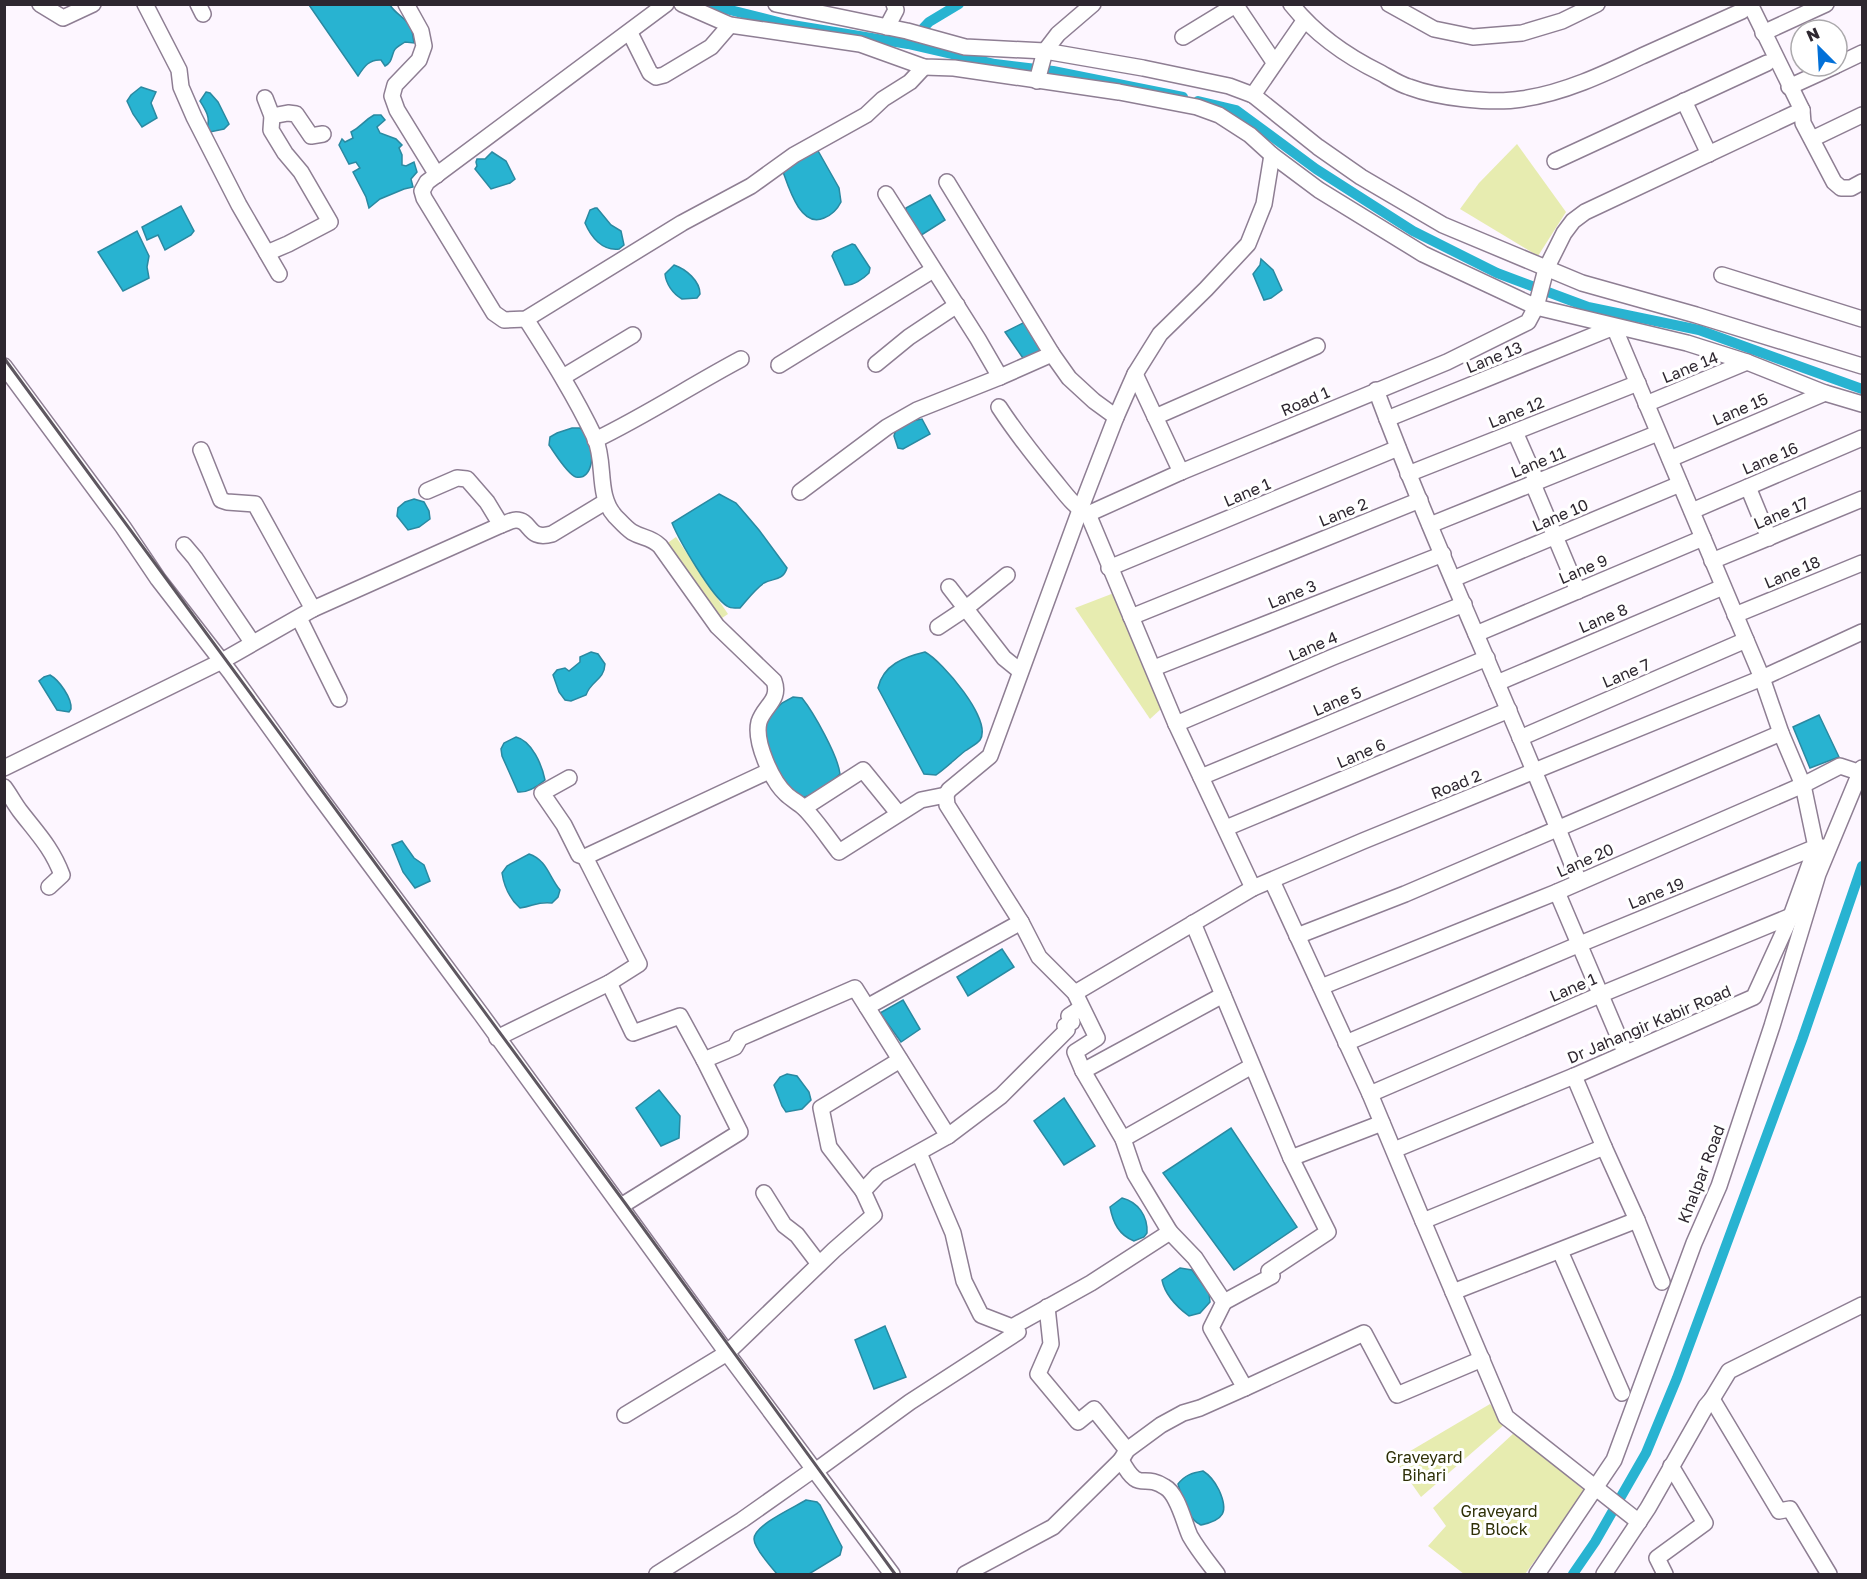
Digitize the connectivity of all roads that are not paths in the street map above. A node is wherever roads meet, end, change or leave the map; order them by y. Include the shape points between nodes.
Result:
1 (40, 4) edge
2 (93, 4) edge
3 (145, 4) edge
4 (406, 4) edge
5 (666, 4) edge
6 (682, 4) edge
7 (776, 4) edge
8 (894, 4) edge
9 (1093, 4) edge
10 (1291, 4) edge
11 (1389, 4) edge
12 (1597, 4) edge
13 (1826, 4) edge
14 (1236, 5) edge
15 (1744, 7) edge
16 (807, 8) edge
17 (1304, 21) junction
18 (730, 25) junction
19 (887, 27) junction
20 (630, 33) junction
21 (1763, 33) junction
22 (1184, 37) dead end
23 (1044, 53) junction
24 (1863, 53) edge
25 (1849, 59) edge
26 (1274, 62) junction
27 (1767, 63) junction
28 (924, 67) junction
29 (1808, 78) edge
30 (1038, 79) junction
31 (1789, 87) junction
32 (1252, 95) junction
33 (265, 98) dead end
34 (1684, 101) junction
35 (1863, 115) edge
36 (272, 116) junction
37 (1799, 116) junction
38 (323, 134) dead end
39 (1812, 139) junction
40 (1709, 154) junction
41 (1272, 156) junction
42 (1556, 161) dead end
43 (437, 175) junction
44 (947, 182) dead end
45 (1863, 182) edge
46 (886, 194) dead end
47 (267, 253) junction
48 (1546, 269) junction
49 (933, 270) junction
50 (279, 274) dead end
51 (1722, 274) dead end
52 (957, 305) junction
53 (1536, 306) junction
54 (526, 319) junction
55 (1863, 319) edge
56 (1614, 327) junction
57 (633, 335) dead end
58 (1317, 346) dead end
59 (1052, 354) junction
60 (741, 359) dead end
61 (1747, 363) junction
62 (876, 364) dead end
63 (779, 365) dead end
64 (4, 366) edge
65 (1863, 366) edge
66 (1135, 374) junction
67 (563, 377) junction
68 (1000, 377) junction
69 (1638, 383) junction
70 (1378, 390) junction
71 (1826, 393) junction
72 (1646, 404) junction
73 (1863, 404) edge
74 (999, 407) dead end
75 (1116, 417) junction
76 (1155, 417) junction
77 (1387, 419) junction
78 (1515, 432) junction
79 (1659, 433) junction
80 (1863, 438) edge
81 (596, 440) junction
82 (1398, 448) junction
83 (201, 450) dead end
84 (1670, 459) junction
85 (1180, 472) junction
86 (1408, 474) junction
87 (1535, 483) junction
88 (1680, 484) junction
89 (1748, 487) junction
90 (427, 491) dead end
91 (800, 492) dead end
92 (1863, 499) edge
93 (1420, 500) junction
94 (605, 502) junction
95 (1692, 511) junction
96 (1084, 512) junction
97 (501, 525) junction
98 (1430, 525) junction
99 (1554, 537) junction
100 (1703, 538) junction
101 (1769, 538) junction
102 (184, 545) dead end
103 (1443, 554) junction
104 (1712, 561) junction
105 (1863, 562) edge
106 (1109, 568) junction
107 (1007, 575) dead end
108 (1454, 579) junction
109 (949, 587) dead end
110 (1723, 587) junction
111 (1578, 591) junction
112 (1464, 604) junction
113 (313, 609) junction
114 (965, 609) junction
115 (1735, 615) junction
116 (1131, 617) junction
117 (298, 618) junction
118 (939, 627) dead end
119 (1863, 632) edge
120 (1476, 634) junction
121 (1746, 640) junction
122 (252, 642) junction
123 (1486, 658) junction
124 (222, 661) junction
125 (1154, 668) junction
126 (1020, 671) junction
127 (1761, 678) junction
128 (1497, 682) junction
129 (339, 699) dead end
130 (1509, 710) junction
131 (1176, 724) junction
132 (1780, 733) junction
133 (1521, 738) junction
134 (4, 768) edge
135 (769, 771) junction
136 (1534, 771) junction
137 (1862, 771) edge
138 (1201, 777) junction
139 (569, 778) dead end
140 (1803, 785) junction
141 (4, 787) edge
142 (946, 795) junction
143 (804, 808) junction
144 (898, 813) junction
145 (1226, 828) junction
146 (1558, 829) junction
147 (1823, 847) junction
148 (585, 857) junction
149 (1272, 881) junction
150 (1579, 882) junction
151 (49, 887) dead end
152 (1253, 888) junction
153 (1557, 892) junction
154 (1791, 916) junction
155 (1021, 922) junction
156 (1193, 922) junction
157 (1297, 936) junction
158 (1580, 944) junction
159 (609, 983) junction
160 (1321, 987) junction
161 (1075, 993) junction
162 (1602, 994) junction
163 (1223, 995) junction
164 (867, 1007) junction
165 (1081, 1008) junction
166 (497, 1038) junction
167 (1347, 1043) junction
168 (1625, 1052) junction
169 (704, 1060) junction
170 (900, 1060) junction
171 (1252, 1065) junction
172 (1083, 1071) junction
173 (1574, 1076) junction
174 (1370, 1094) junction
175 (1382, 1123) junction
176 (948, 1136) junction
177 (1123, 1139) junction
178 (1604, 1147) junction
179 (1394, 1150) junction
180 (919, 1153) junction
181 (1291, 1158) junction
182 (863, 1191) junction
183 (764, 1193) dead end
184 (621, 1206) junction
185 (1637, 1220) junction
186 (1423, 1221) junction
187 (1170, 1232) junction
188 (1560, 1251) junction
189 (819, 1264) junction
190 (1662, 1282) dead end
191 (1453, 1292) junction
192 (1224, 1302) junction
193 (1863, 1305) edge
194 (1047, 1307) junction
195 (1012, 1327) junction
196 (727, 1353) junction
197 (1482, 1359) junction
198 (1245, 1388) junction
199 (1622, 1393) dead end
200 (1712, 1399) junction
201 (625, 1415) dead end
202 (1124, 1455) junction
203 (1671, 1466) junction
204 (814, 1471) junction
205 (1600, 1492) junction
206 (1639, 1522) junction
207 (657, 1575) edge
208 (892, 1575) edge
209 (965, 1575) edge
210 (1217, 1575) edge
211 (1537, 1575) edge
212 (1604, 1575) edge
213 (1665, 1575) edge
214 (1830, 1575) edge

1 - 2 street via 63,18
3 - 47 street via 179,70 181,87 194,117
4 - 43 street via 421,31 424,46 420,60 395,85 392,96
5 - 20 street
6 - 18 street
7 - 16 street
8 - 19 street via 896,10
9 - 23 street via 1058,34
10 - 17 street
11 - 12 street via 1434,29 1473,36 1522,33 1562,21
13 - 21 street
14 - 22 street
14 - 26 street
15 - 17 street via 1604,74 1521,100 1475,100 1409,87 1332,45
15 - 21 street
15 - 27 street
16 - 19 street
17 - 26 street
18 - 20 street via 711,47 656,76 650,73
18 - 28 street via 860,44
19 - 23 street via 965,46
20 - 43 street
21 - 31 street
23 - 30 street
23 - 32 street via 1143,68 1229,86
24 - 25 street
26 - 32 street
27 - 34 street
27 - 37 street
28 - 30 street
28 - 54 street via 866,115
29 - 31 street
30 - 41 street via 1197,107 1219,115 1250,135
31 - 37 street
32 - 48 street via 1361,177 1443,225
33 - 36 street
34 - 40 street
34 - 42 street
35 - 39 street
36 - 38 street via 296,114 311,136
36 - 47 street via 272,130 330,222
37 - 39 street
37 - 40 street
39 - 45 street via 1841,188
40 - 48 street via 1585,212 1564,233
41 - 53 street via 1423,254
41 - 66 street via 1264,204 1248,244 1160,334
43 - 54 street via 422,190 424,198 494,313 504,320
44 - 59 street
46 - 49 street
47 - 50 street
48 - 53 street
48 - 65 street
49 - 52 street
49 - 63 street
51 - 55 street
52 - 62 street
52 - 68 street
53 - 56 street
53 - 70 street, Road 1 via 1528,322
54 - 67 street
56 - 61 street via 1687,343
56 - 69 street
56 - 77 street, Lane 13
57 - 67 street
58 - 76 street
59 - 68 street
59 - 75 street via 1069,378
60 - 81 street
61 - 71 street
61 - 72 street, Lane 14
64 - 124 street
66 - 75 street
66 - 76 street
67 - 81 street
68 - 91 street via 917,410 887,427
69 - 72 street
69 - 78 street, Lane 12
70 - 77 street
70 - 85 street, Road 1
71 - 73 street
71 - 84 street, Lane 15
72 - 79 street
74 - 96 street via 1036,458
75 - 96 street
76 - 85 street
77 - 82 street
78 - 86 street, Lane 12
78 - 87 street
79 - 84 street
79 - 87 street, Lane 11
80 - 89 street, Lane 16
81 - 94 street
82 - 86 street
82 - 106 street, Lane 1
83 - 113 street via 221,500 255,504
84 - 88 street
85 - 96 street, Road 1
86 - 93 street
87 - 98 street, Lane 11
87 - 99 street
88 - 95 street
88 - 99 street, Lane 10
89 - 95 street, Lane 16
89 - 101 street
90 - 97 street via 457,478 467,479
92 - 101 street, Lane 17
93 - 98 street
93 - 116 street, Lane 2
94 - 97 street via 542,537 523,522
94 - 135 street via 633,532 660,546 717,626 774,681 777,688 773,700 759,722 760,744
95 - 100 street
96 - 106 street
96 - 126 street
97 - 113 street
98 - 103 street
99 - 108 street, Lane 10
99 - 111 street
100 - 104 street
100 - 111 street, Lane 9
101 - 104 street, Lane 17
102 - 122 street
103 - 108 street
103 - 125 street, Lane 3
104 - 110 street
105 - 115 street, Lane 18
106 - 116 street
107 - 114 street
108 - 112 street
109 - 114 street
110 - 115 street
110 - 128 street, Lane 8
111 - 120 street, Lane 9
112 - 120 street
112 - 131 street, Lane 4
113 - 117 street
114 - 118 street
114 - 126 street via 1004,658
115 - 121 street
116 - 125 street
117 - 122 street
117 - 129 street
119 - 127 street, Road 2
120 - 123 street
121 - 127 street
121 - 133 street, Lane 7
122 - 124 street
123 - 128 street
123 - 138 street, Lane 5
124 - 134 street
124 - 166 street
125 - 131 street
126 - 142 street via 990,756
127 - 132 street
127 - 136 street, Road 2
128 - 130 street
130 - 133 street
130 - 145 street, Lane 6
131 - 138 street
132 - 140 street
132 - 146 street
133 - 136 street
135 - 143 street via 785,794
135 - 148 street
136 - 146 street
136 - 149 street, Road 2
137 - 140 street, Lane 20 via 1840,766
137 - 147 street, Khalpar Road
138 - 145 street
139 - 148 street via 542,793 579,855
140 - 147 street
140 - 150 street, Lane 20
141 - 151 street via 58,865 62,875
142 - 144 street via 921,800
142 - 155 street via 947,805
143 - 144 street via 863,770
143 - 144 street via 839,852
145 - 152 street
146 - 150 street
146 - 157 street
147 - 154 street, Dr Jahangir Kabir Road
147 - 158 street, Lane 19
147 - 205 street, Khalpar Road via 1772,1026 1719,1186
148 - 159 street via 639,964
149 - 152 street, Road 2
149 - 157 street
150 - 153 street, Lane 20
152 - 156 street, Road 2
153 - 158 street
153 - 160 street, Lane 20
154 - 162 street, Lane 1
154 - 168 street, Dr Jahangir Kabir Road via 1755,997
155 - 161 street via 1039,957
155 - 164 street
156 - 161 street, Road 2
156 - 163 street
157 - 160 street
158 - 162 street
158 - 167 street, Lane 19
159 - 166 street
159 - 169 street via 633,1033 680,1016
160 - 167 street
161 - 165 street
162 - 168 street
162 - 174 street, Lane 1
163 - 171 street
163 - 172 street
164 - 169 street via 855,988 740,1038 735,1047
164 - 170 street
165 - 172 street via 1097,1038 1075,1052
165 - 176 street via 1069,1016 1072,1022 1065,1026 1067,1030 1001,1096
166 - 184 street
167 - 174 street
168 - 173 street, Dr Jahangir Kabir Road
169 - 184 street via 740,1132
170 - 176 street
170 - 182 street via 821,1108 829,1147
171 - 177 street
171 - 181 street
172 - 177 street
173 - 178 street
173 - 179 street, Dr Jahangir Kabir Road
174 - 175 street
175 - 179 street
175 - 181 street
176 - 180 street
177 - 187 street via 1135,1174
178 - 185 street
178 - 186 street
179 - 186 street
180 - 182 street via 878,1175
180 - 195 street via 953,1233 964,1281 981,1315
181 - 192 street via 1328,1232 1269,1272 1272,1276
182 - 189 street via 874,1215
183 - 189 street via 783,1225 797,1235
184 - 196 street
185 - 188 street
185 - 190 street
186 - 191 street
187 - 192 street via 1195,1258
187 - 194 street
188 - 191 street
188 - 199 street
189 - 196 street
191 - 197 street
192 - 198 street via 1211,1328
193 - 200 street via 1729,1371
194 - 195 street
194 - 202 street via 1052,1344 1038,1374 1078,1422 1094,1409
195 - 204 street via 1018,1332
196 - 201 street
196 - 204 street
197 - 198 street via 1397,1395 1364,1333
197 - 205 street via 1506,1417
198 - 202 street via 1161,1425
200 - 203 street
200 - 214 street via 1779,1511 1790,1509
202 - 209 street via 1053,1527
202 - 210 street via 1129,1475 1136,1482 1167,1487 1189,1534
203 - 206 street
203 - 213 street via 1705,1523 1657,1558
204 - 207 street
204 - 208 street
205 - 206 street
205 - 211 street, Khalpar Road
206 - 212 street

